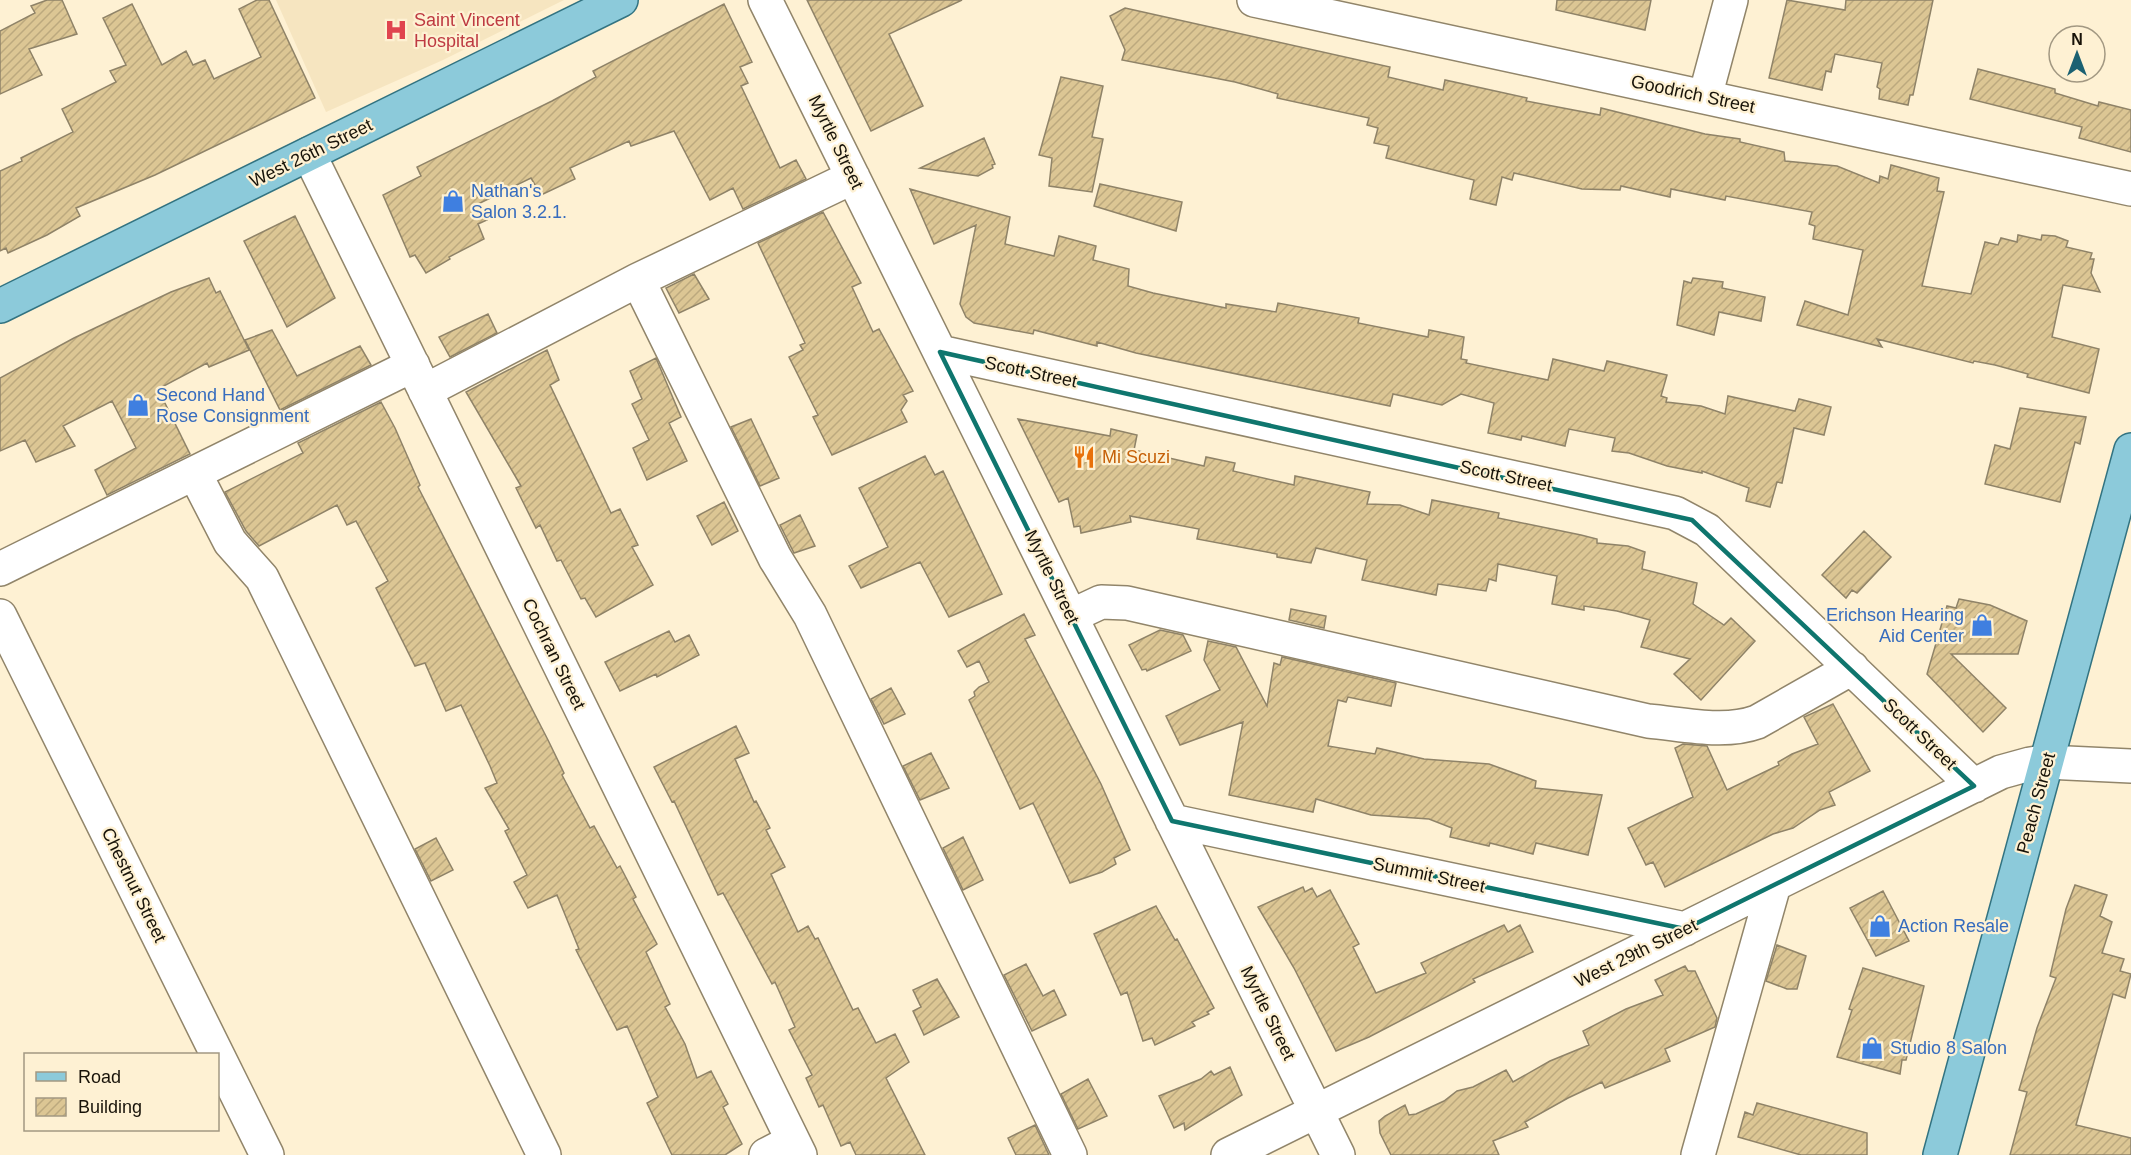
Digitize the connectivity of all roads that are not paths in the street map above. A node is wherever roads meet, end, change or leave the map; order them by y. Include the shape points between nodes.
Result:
1 (621, 0) edge
2 (765, 0) edge
3 (1254, 0) edge
4 (1731, 0) edge
5 (1705, 97) junction
6 (309, 154) junction
7 (853, 177) junction
8 (2131, 189) edge
9 (638, 280) junction
10 (0, 306) edge
11 (940, 352) junction
12 (419, 378) junction
13 (2131, 450) edge
14 (195, 474) junction
15 (0, 569) edge
16 (0, 616) edge
17 (1071, 616) junction
18 (1852, 668) junction
19 (2046, 762) junction
20 (2131, 766) edge
21 (1974, 786) junction
22 (1172, 821) junction
23 (1774, 885) junction
24 (1685, 929) junction
25 (216, 1053) edge
26 (219, 1058) edge
27 (1316, 1111) junction
28 (786, 1150) edge
29 (267, 1155) edge
30 (544, 1155) edge
31 (1070, 1155) edge
32 (1228, 1155) edge
33 (1338, 1155) edge
34 (1698, 1155) edge
35 (1940, 1155) edge

1 - 6 main road, West 26th Street
2 - 7 street, Myrtle Street
3 - 5 street, Goodrich Street
4 - 5 street
5 - 8 street, Goodrich Street
6 - 10 main road, West 26th Street
6 - 12 street, Cochran Street
7 - 9 street
7 - 11 street, Myrtle Street
9 - 12 street
9 - 31 street via 770,547 810,615
11 - 17 street, Myrtle Street
11 - 18 street, Scott Street via 1675,513 1707,530
12 - 14 street
12 - 28 street, Cochran Street
13 - 19 main road, Peach Street
14 - 15 street
14 - 30 street via 230,542 262,578
16 - 25 street, Chestnut Street
17 - 18 street via 1101,602 1127,603 1648,721 1708,727 1757,722
17 - 22 street, Myrtle Street
18 - 21 street, Scott Street
19 - 20 street, West 29th Street
19 - 21 street, West 29th Street via 2015,768
19 - 35 main road, Peach Street
21 - 23 street, West 29th Street
22 - 24 street, Summit Street
22 - 27 street, Myrtle Street
23 - 24 street, West 29th Street
23 - 34 street
24 - 27 street, West 29th Street
26 - 29 street, Chestnut Street
27 - 32 street, West 29th Street
27 - 33 street, Myrtle Street

